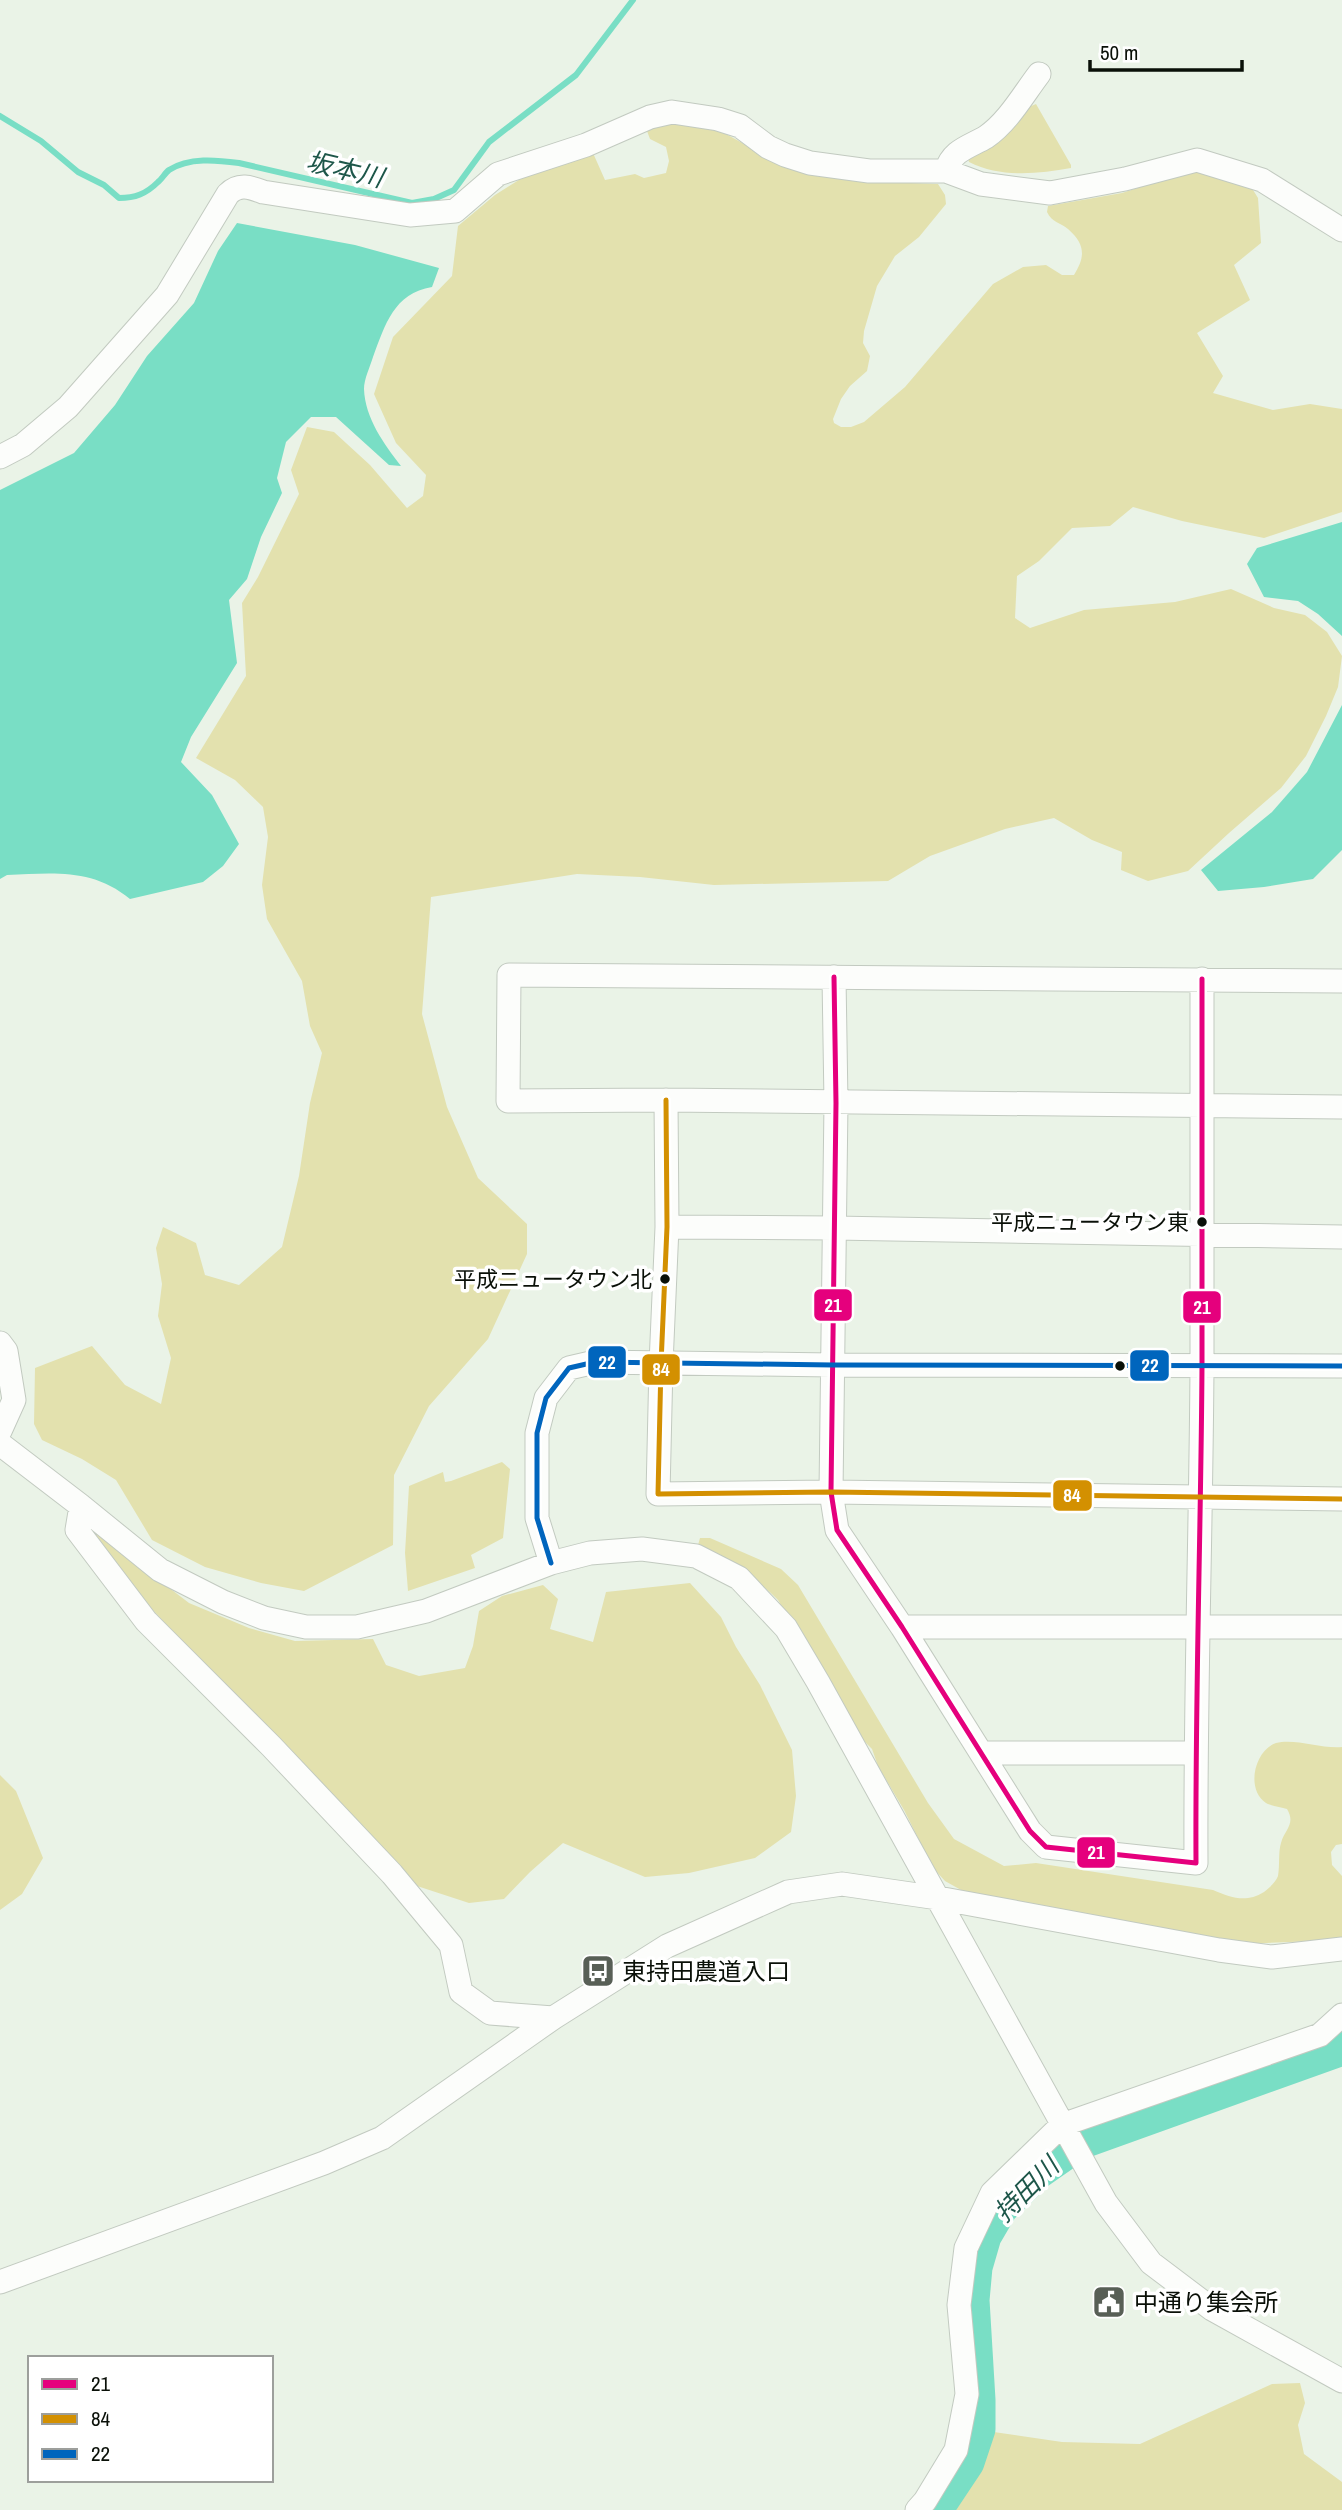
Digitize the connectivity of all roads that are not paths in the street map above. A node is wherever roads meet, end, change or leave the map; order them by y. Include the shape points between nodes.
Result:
1 (1039, 74) dead end
2 (946, 171) junction
3 (1342, 230) edge
4 (0, 457) edge
5 (834, 977) junction
6 (1202, 979) junction
7 (1342, 981) edge
8 (666, 1100) junction
9 (836, 1103) junction
10 (1202, 1107) junction
11 (1342, 1107) edge
12 (667, 1227) junction
13 (834, 1228) junction
14 (1200, 1235) junction
15 (1342, 1237) edge
16 (0, 1343) edge
17 (661, 1364) junction
18 (833, 1366) junction
19 (1202, 1366) junction
20 (1342, 1366) edge
21 (0, 1431) edge
22 (0, 1444) edge
23 (831, 1492) junction
24 (1199, 1497) junction
25 (1342, 1499) edge
26 (81, 1506) junction
27 (551, 1563) junction
28 (1199, 1626) junction
29 (902, 1627) junction
30 (1342, 1627) edge
31 (1195, 1753) junction
32 (982, 1754) junction
33 (938, 1898) junction
34 (1342, 1949) edge
35 (1342, 2015) edge
36 (553, 2018) junction
37 (1064, 2130) junction
38 (0, 2281) edge
39 (1342, 2381) edge
40 (917, 2510) edge

1 - 2 street via 1002,122 958,151
2 - 3 street via 981,184 1050,193 1197,160 1262,180
2 - 4 street via 869,171 810,163 768,147 740,126 672,112 498,174 455,211 410,215 240,186 228,194 167,295 133,335 68,407 23,445
5 - 6 street
5 - 8 street via 509,975 508,1101
5 - 9 street
6 - 7 street
6 - 10 street
8 - 9 street
8 - 12 street
9 - 10 street
9 - 13 street
10 - 11 street
10 - 14 street
12 - 13 street
12 - 17 street
13 - 14 street
13 - 18 street
14 - 15 street
14 - 19 street
16 - 21 street via 6,1351 14,1401
17 - 18 street
17 - 23 street via 659,1494
17 - 27 street via 595,1362 569,1368 546,1398 537,1433 537,1518
18 - 19 street
18 - 23 street
19 - 20 street
19 - 24 street
22 - 26 street
23 - 24 street
23 - 29 street via 837,1530
24 - 25 street
24 - 28 street
26 - 27 street via 160,1570 223,1602 306,1628 357,1627 426,1611
26 - 36 street via 77,1530 146,1620 383,1864 451,1945 461,1992 491,2013
27 - 33 street via 590,1553 642,1549 696,1556 740,1578 786,1628
28 - 29 street
28 - 30 street
28 - 31 street
29 - 32 street
31 - 32 street
31 - 32 street via 1196,1863 1046,1847 1030,1831
33 - 34 street via 1272,1957
33 - 36 street via 842,1884 788,1892 667,1946
33 - 37 street
35 - 37 street via 1320,2035
36 - 38 street via 382,2137
37 - 39 street via 1106,2203 1151,2263 1212,2309
37 - 40 street via 992,2193 966,2248 959,2305 967,2394 956,2450

